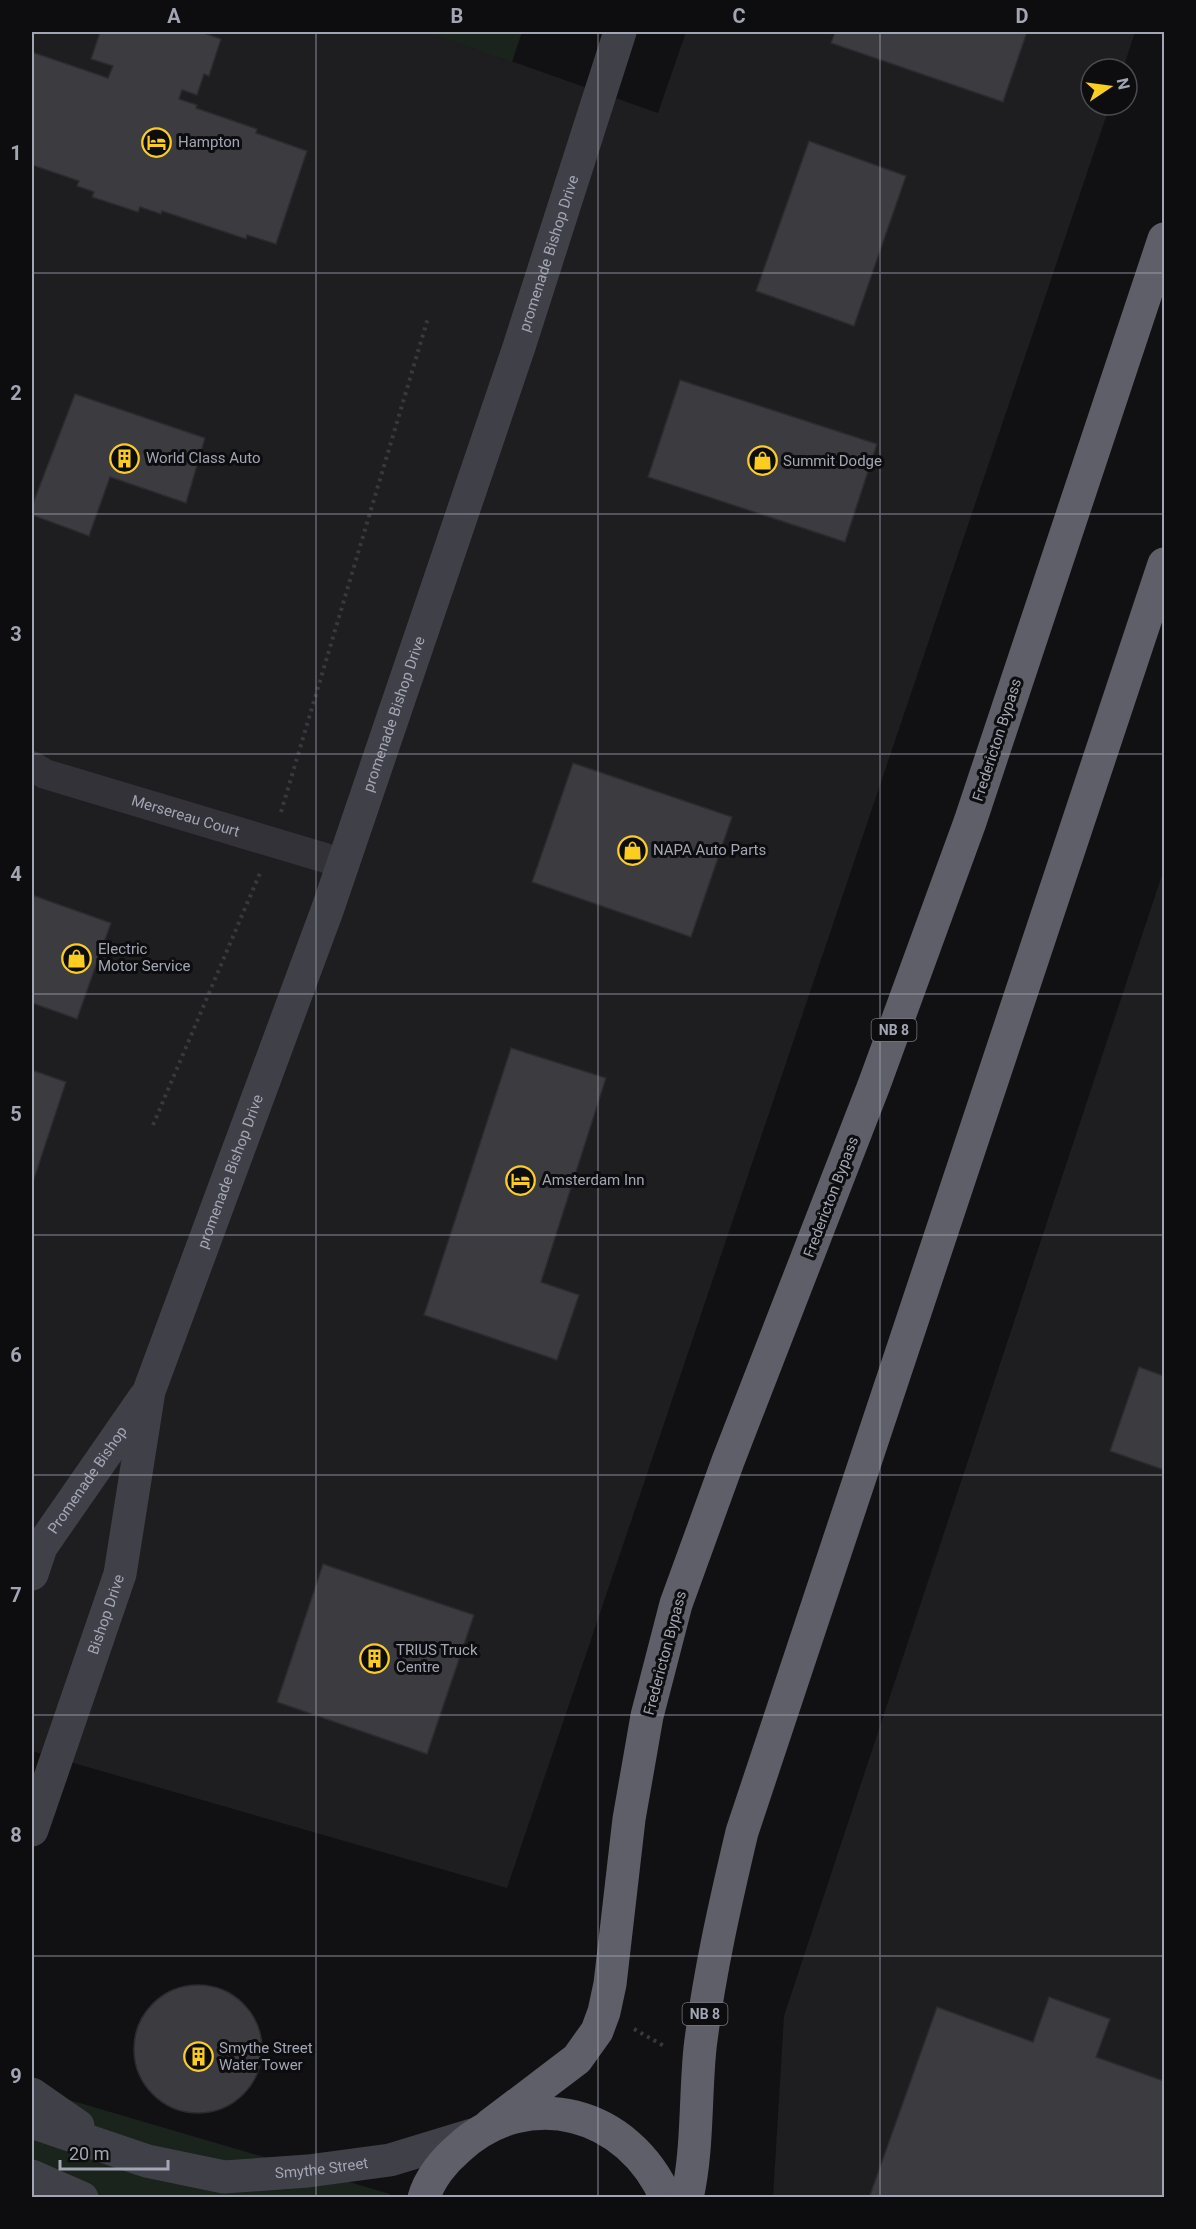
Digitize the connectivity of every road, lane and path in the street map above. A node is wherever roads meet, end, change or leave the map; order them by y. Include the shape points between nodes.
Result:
1 (620, 32) edge
2 (1164, 239) edge
3 (428, 318) dead end
4 (1164, 564) edge
5 (32, 766) edge
6 (272, 842) junction
7 (342, 863) junction
8 (153, 1125) dead end
9 (149, 1391) junction
10 (32, 1574) edge
11 (32, 1830) edge
12 (625, 2024) dead end
13 (665, 2047) dead end
14 (32, 2094) edge
15 (32, 2122) edge
16 (481, 2130) junction
17 (114, 2150) junction
18 (32, 2176) edge
19 (82, 2198) edge
20 (424, 2198) edge
21 (666, 2198) edge
22 (687, 2198) edge

1 - 7 street, promenade Bishop Drive via 515,358
2 - 16 highway, Fredericton Bypass / NB 8 via 970,822 676,1604 645,1728 628,1819 610,1984 601,2022 577,2059
3 - 6 path
4 - 22 highway, NB 8 via 742,1832 712,1960
5 - 6 street, Mersereau Court via 45,774
6 - 7 street, Mersereau Court
6 - 8 path
7 - 9 street, promenade Bishop Drive
9 - 10 street, Promenade Bishop via 41,1547
9 - 11 street, Bishop Drive via 120,1574
12 - 13 path
14 - 17 street
15 - 17 street, Smythe Street
16 - 17 street, Smythe Street via 390,2160 224,2177 147,2162
16 - 20 highway, Fredericton Bypass via 444,2161
16 - 21 highway via 510,2117 551,2113 592,2121 629,2142 656,2174
18 - 19 street

